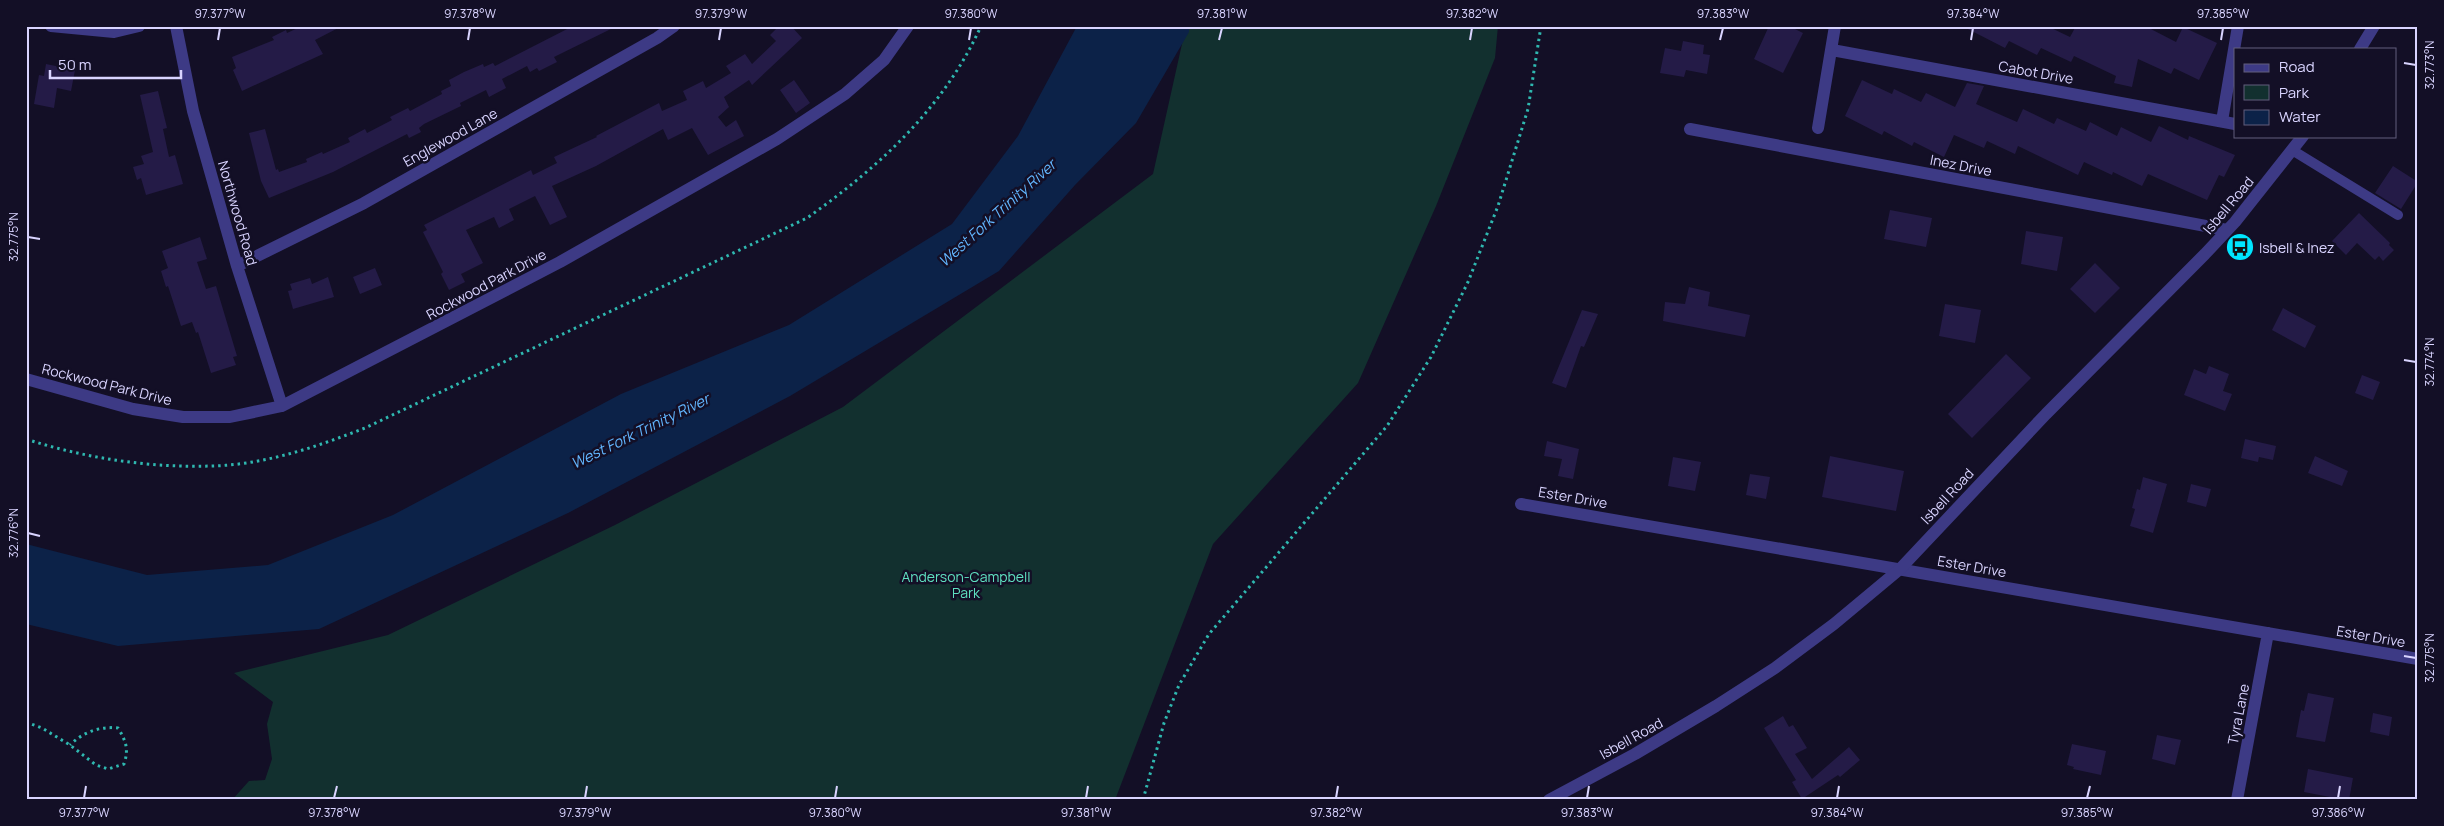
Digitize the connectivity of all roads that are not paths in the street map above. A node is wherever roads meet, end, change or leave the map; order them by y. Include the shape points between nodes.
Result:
1 (51, 26) edge
2 (139, 26) edge
3 (176, 26) edge
4 (674, 26) edge
5 (908, 26) edge
6 (1835, 26) edge
7 (2238, 26) edge
8 (2374, 26) edge
9 (2234, 48) edge
10 (2361, 48) edge
11 (1832, 50) junction
12 (2234, 50) edge
13 (2222, 121) junction
14 (2234, 124) edge
15 (1818, 128) dead end
16 (1690, 129) dead end
17 (2301, 138) edge
18 (2292, 150) junction
19 (2398, 215) dead end
20 (2227, 230) junction
21 (237, 266) junction
22 (26, 379) edge
23 (282, 406) junction
24 (1521, 504) dead end
25 (1900, 569) junction
26 (2268, 633) junction
27 (2418, 659) edge
28 (1549, 800) edge
29 (2237, 800) edge

1 - 2 street via 114,32
3 - 21 street, Northwood Road via 193,111
4 - 21 street, Englewood Lane via 364,203
5 - 23 street, Rockwood Park Drive via 884,60 845,94 777,139 560,262
6 - 11 street
7 - 9 street
8 - 10 street
11 - 13 street, Cabot Drive
11 - 15 street
12 - 13 street
13 - 14 street, Cabot Drive
16 - 20 street, Inez Drive
17 - 18 street, Isbell Road
18 - 19 lane
18 - 20 street, Isbell Road
20 - 25 street, Isbell Road
21 - 23 street, Northwood Road
22 - 23 street, Rockwood Park Drive via 133,409 183,417 230,417
24 - 25 street, Ester Drive
25 - 26 street, Ester Drive
25 - 28 street, Isbell Road via 1834,624 1768,672 1635,754
26 - 27 street, Ester Drive
26 - 29 street, Tyra Lane

